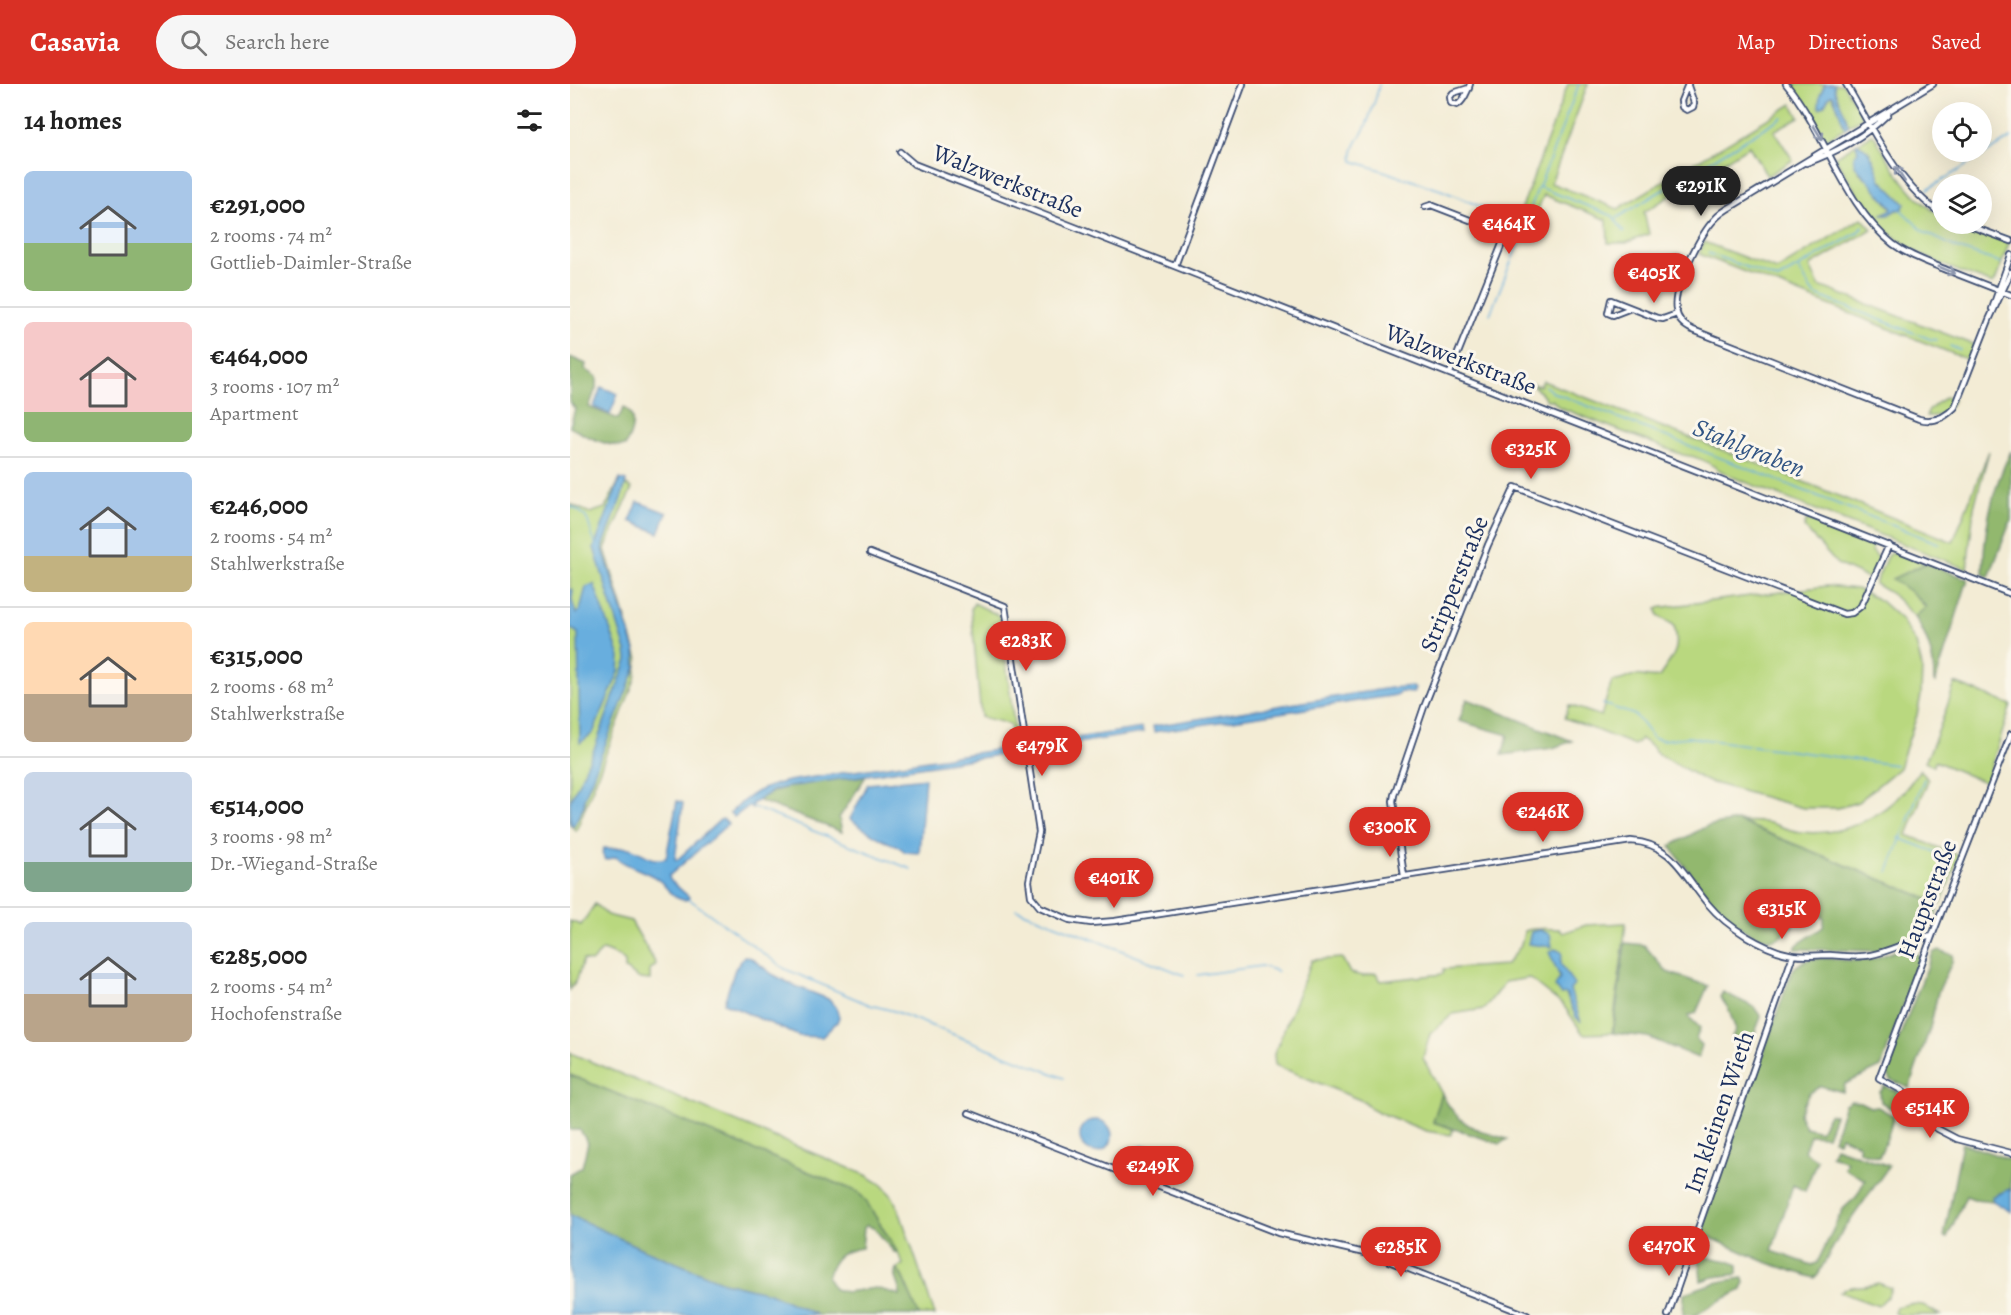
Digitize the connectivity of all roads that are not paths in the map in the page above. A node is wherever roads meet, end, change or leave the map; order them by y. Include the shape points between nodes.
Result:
1 (1243, 84) edge
2 (1786, 84) edge
3 (1846, 84) edge
4 (1933, 84) edge
5 (1688, 85) edge
6 (1469, 86) edge
7 (1894, 108) junction
8 (1869, 123) junction
9 (1873, 128) junction
10 (1826, 149) junction
11 (900, 152) dead end
12 (1829, 155) junction
13 (1797, 166) junction
14 (1425, 207) dead end
15 (1932, 207) edge
16 (1992, 234) edge
17 (2011, 241) edge
18 (2011, 255) edge
19 (1175, 266) junction
20 (2011, 272) edge
21 (1997, 290) junction
22 (2003, 292) junction
23 (2011, 295) edge
24 (1631, 308) junction
25 (1677, 314) junction
26 (1989, 320) junction
27 (1450, 373) junction
28 (1889, 545) junction
29 (870, 553) dead end
30 (2011, 594) edge
31 (2011, 735) edge
32 (1404, 876) junction
33 (1932, 936) junction
34 (1793, 955) junction
35 (969, 1113) dead end
36 (2011, 1154) edge
37 (1527, 1315) edge
38 (1668, 1315) edge

1 - 19 street
2 -> 10 street
3 - 8 street
4 - 7 street
5 - 5 street via 1681,103 1687,110 1694,103
6 - 6 street via 1452,94 1451,103 1460,103
7 - 8 street
7 - 9 street
8 - 9 street
8 - 10 street
9 - 12 street
15 -> 9 street via 1907,184
10 - 12 street
10 - 13 street
11 - 19 street, Walzwerkstraße via 914,164
12 - 13 street
12 -> 21 street via 1861,207 1892,243 1910,255
13 - 25 street via 1715,218 1697,242 1676,298
14 - 27 street via 1431,205 1501,232 1504,239
16 - 17 street
18 - 21 street
19 - 27 street, Walzwerkstraße
20 - 22 street
21 - 22 street
21 - 26 street
22 - 23 street
22 - 26 street
24 - 24 street via 1611,300 1608,313 1613,315
24 - 25 street via 1663,319
25 - 26 street via 1692,330 1929,421 1943,418 1955,407
27 - 28 street, Walzwerkstraße
28 - 30 street, Walzwerkstraße
28 - 32 street, Stripperstraße via 1862,606 1844,614 1515,487 1424,707 1394,795
29 - 32 street via 1005,606 1039,832 1029,881 1031,896 1040,907 1070,920 1115,921
31 - 33 street, Hauptstraße
32 - 34 street via 1640,842 1671,856 1731,926
33 - 34 street via 1859,957
33 - 36 street, Hauptstraße via 1879,1078 1914,1100 1934,1127 1950,1136
34 - 38 street, Im kleinen Wieth
35 - 37 street via 1278,1233 1372,1255

